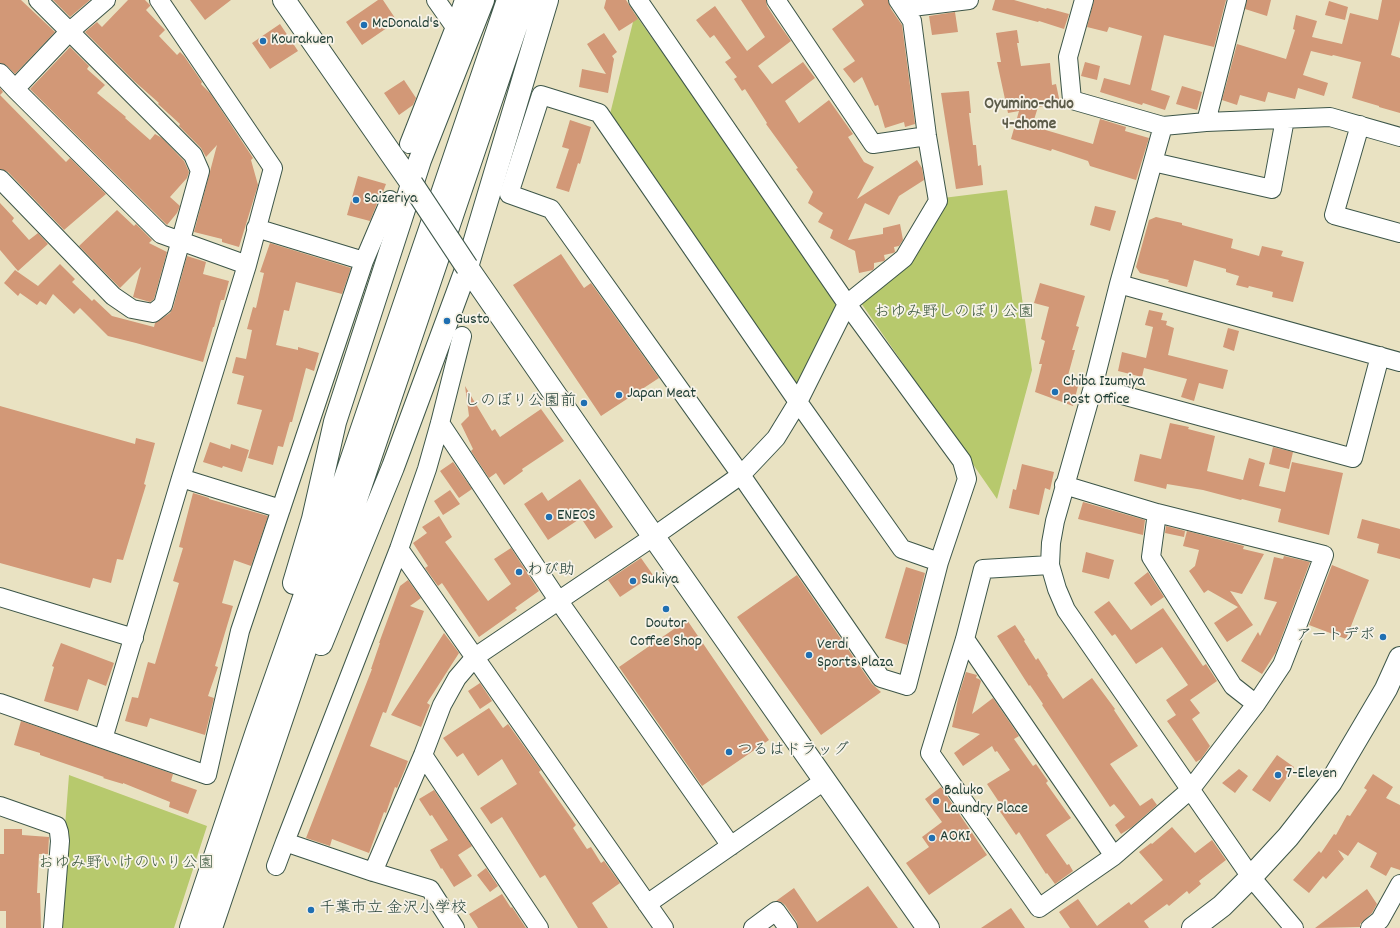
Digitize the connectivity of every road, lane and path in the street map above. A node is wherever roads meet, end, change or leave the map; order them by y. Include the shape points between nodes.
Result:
1 (38, 0) edge
2 (106, 0) edge
3 (159, 0) edge
4 (284, 0) edge
5 (436, 0) edge
6 (464, 0) edge
7 (483, 0) edge
8 (508, 0) edge
9 (525, 0) edge
10 (547, 0) edge
11 (638, 0) edge
12 (776, 0) edge
13 (968, 0) edge
14 (1084, 0) edge
15 (1237, 0) edge
16 (901, 4) edge
17 (455, 27) junction
18 (69, 32) junction
19 (0, 73) edge
20 (15, 89) junction
21 (1286, 119) junction
22 (1206, 122) junction
23 (1360, 125) junction
24 (1163, 126) junction
25 (927, 136) junction
26 (1400, 137) edge
27 (409, 144) dead end
28 (1153, 162) junction
29 (0, 179) edge
30 (412, 184) junction
31 (390, 200) dead end
32 (256, 228) junction
33 (1400, 233) edge
34 (179, 242) junction
35 (364, 261) junction
36 (248, 265) junction
37 (467, 267) junction
38 (1119, 284) junction
39 (847, 304) junction
40 (462, 336) dead end
41 (1380, 356) junction
42 (1400, 362) edge
43 (1093, 387) junction
44 (798, 402) junction
45 (440, 423) junction
46 (741, 475) junction
47 (181, 478) junction
48 (1064, 485) junction
49 (280, 509) junction
50 (1157, 513) junction
51 (653, 537) junction
52 (399, 550) junction
53 (939, 562) junction
54 (1050, 565) junction
55 (0, 597) edge
56 (558, 600) junction
57 (134, 638) junction
58 (965, 640) junction
59 (474, 657) junction
60 (1398, 671) edge
61 (0, 703) edge
62 (1256, 704) junction
63 (268, 732) junction
64 (104, 739) junction
65 (423, 755) junction
66 (824, 781) junction
67 (1190, 790) junction
68 (0, 806) edge
69 (285, 842) junction
70 (731, 846) junction
71 (1114, 856) junction
72 (276, 866) dead end
73 (373, 872) junction
74 (1251, 877) junction
75 (1400, 884) edge
76 (647, 904) junction
77 (1382, 925) edge
78 (53, 928) edge
79 (190, 928) edge
80 (210, 928) edge
81 (455, 928) edge
82 (539, 928) edge
83 (664, 928) edge
84 (754, 928) edge
85 (788, 928) edge
86 (928, 928) edge
87 (1193, 928) edge
88 (1294, 928) edge

1 - 18 street
2 - 18 street
3 - 32 street via 273,168
4 - 30 street
5 - 17 street
6 - 17 street
7 - 30 street
8 - 63 street via 321,550
9 - 63 street via 337,554
10 - 37 street
11 - 39 street
12 - 25 street via 873,144
13 - 16 street
14 - 24 street via 1068,57 1072,100
15 - 22 street
16 - 25 street via 912,21
17 - 27 street
18 - 20 street
18 - 34 street via 193,155 200,171
19 - 20 street
20 - 34 street via 161,234
21 - 22 street
21 - 23 street via 1330,117
21 - 28 street via 1272,189
22 - 24 street
23 - 26 street
23 - 33 street via 1334,215
24 - 28 street
25 - 39 street via 938,201 904,258
28 - 38 street
29 - 34 street via 113,296 132,309 153,313 162,305
30 - 37 street, bridge
30 - 63 street via 335,422 314,519 257,710
31 - 35 street
32 - 35 street
32 - 36 street
34 - 36 street
35 - 49 street
36 - 47 street
37 - 51 street
37 - 63 street via 393,467 294,711
38 - 41 street
38 - 43 street
39 - 44 street
39 - 53 street via 962,461 967,479
40 - 45 street
41 - 42 street
41 - 43 street via 1353,458
43 - 48 street
44 - 46 street via 776,438
44 - 46 street via 599,113 541,95 509,194 551,209
44 - 53 street via 902,549
45 - 52 street
45 - 56 street
46 - 51 street
46 - 53 street via 881,678 907,686
47 - 49 street
47 - 57 street
48 - 50 street
48 - 54 street via 1051,543
49 - 64 street via 240,632 207,774
50 - 62 street via 1151,557 1233,686
50 - 62 street via 1324,554 1282,665
51 - 56 street
51 - 66 street
52 - 59 street
52 - 69 street
54 - 58 street via 983,570
54 - 67 street via 1066,610
55 - 57 street
56 - 59 street
56 - 70 street
57 - 64 street
58 - 71 street
58 - 71 street via 930,753 1039,908
59 - 65 street via 457,678 442,705
59 - 76 street
60 - 74 street via 1331,782
61 - 64 street
62 - 67 street
63 - 79 street
63 - 80 street
65 - 73 street
65 - 82 street
66 - 70 street
66 - 86 street
67 - 71 street
67 - 74 street
68 - 78 street via 57,826 60,841
69 - 72 street
69 - 73 street
70 - 76 street
73 - 81 street via 430,889
74 - 87 street via 1222,906
74 - 88 street
75 - 77 street
76 - 83 street
84 - 85 street via 776,911

